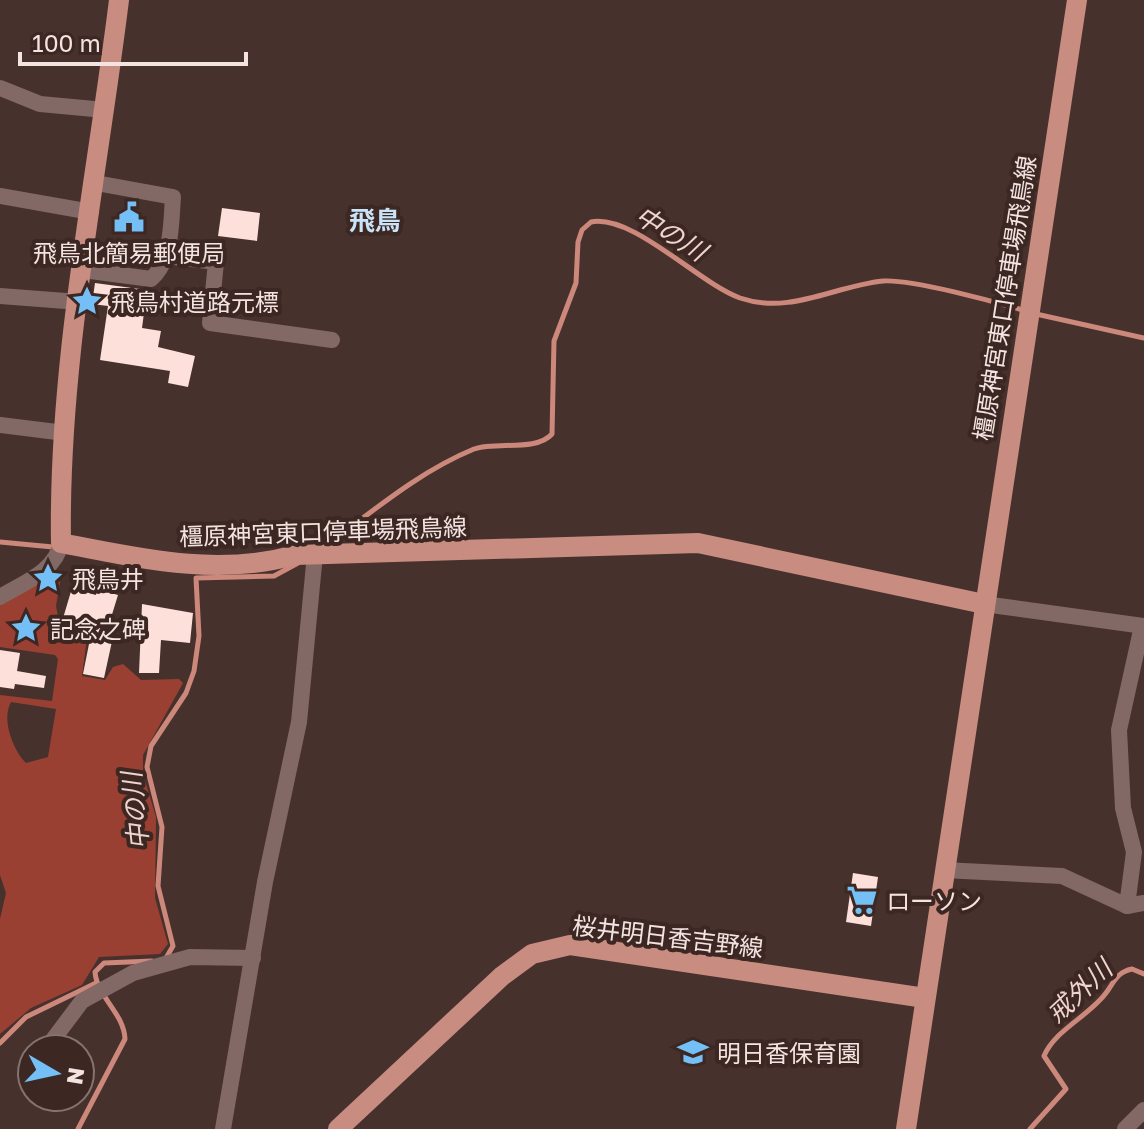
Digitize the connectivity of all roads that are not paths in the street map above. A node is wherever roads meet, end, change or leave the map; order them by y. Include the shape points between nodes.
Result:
1 (119, 0) edge
2 (1077, 0) edge
3 (0, 88) edge
4 (105, 110) junction
5 (96, 183) junction
6 (0, 196) edge
7 (91, 212) junction
8 (166, 256) junction
9 (83, 270) junction
10 (0, 296) edge
11 (79, 302) junction
12 (332, 340) dead end
13 (0, 425) edge
14 (65, 433) junction
15 (61, 543) junction
16 (315, 554) junction
17 (0, 597) edge
18 (984, 604) junction
19 (1143, 626) edge
20 (944, 870) junction
21 (1136, 905) edge
22 (253, 958) junction
23 (925, 998) junction
24 (58, 1033) edge
25 (1144, 1110) edge
26 (223, 1129) edge
27 (338, 1129) edge
28 (906, 1129) edge
29 (1125, 1129) edge

1 - 4 main road
2 - 18 main road, 橿原神宮東口停車場飛鳥線
3 - 4 street via 40,104
4 - 5 main road
5 - 7 main road
5 - 8 street via 173,197
6 - 7 street
7 - 9 main road
8 - 9 street via 151,279
8 - 12 street via 216,262 210,323
9 - 11 main road
10 - 11 street
11 - 14 main road
13 - 14 street
14 - 15 main road
15 - 16 main road, 橿原神宮東口停車場飛鳥線 via 187,566
15 - 17 street via 59,557
16 - 18 main road, 橿原神宮東口停車場飛鳥線 via 698,543
16 - 22 street via 299,722
18 - 19 street
18 - 20 main road, 橿原神宮東口停車場飛鳥線
19 - 21 street via 1119,730
20 - 21 street via 1062,876
20 - 23 main road, 橿原神宮東口停車場飛鳥線
22 - 24 street via 190,957 133,973 82,1001
22 - 26 street
23 - 27 main road, 桜井明日香吉野線 via 570,945 532,954 502,976
23 - 28 main road
25 - 29 street

